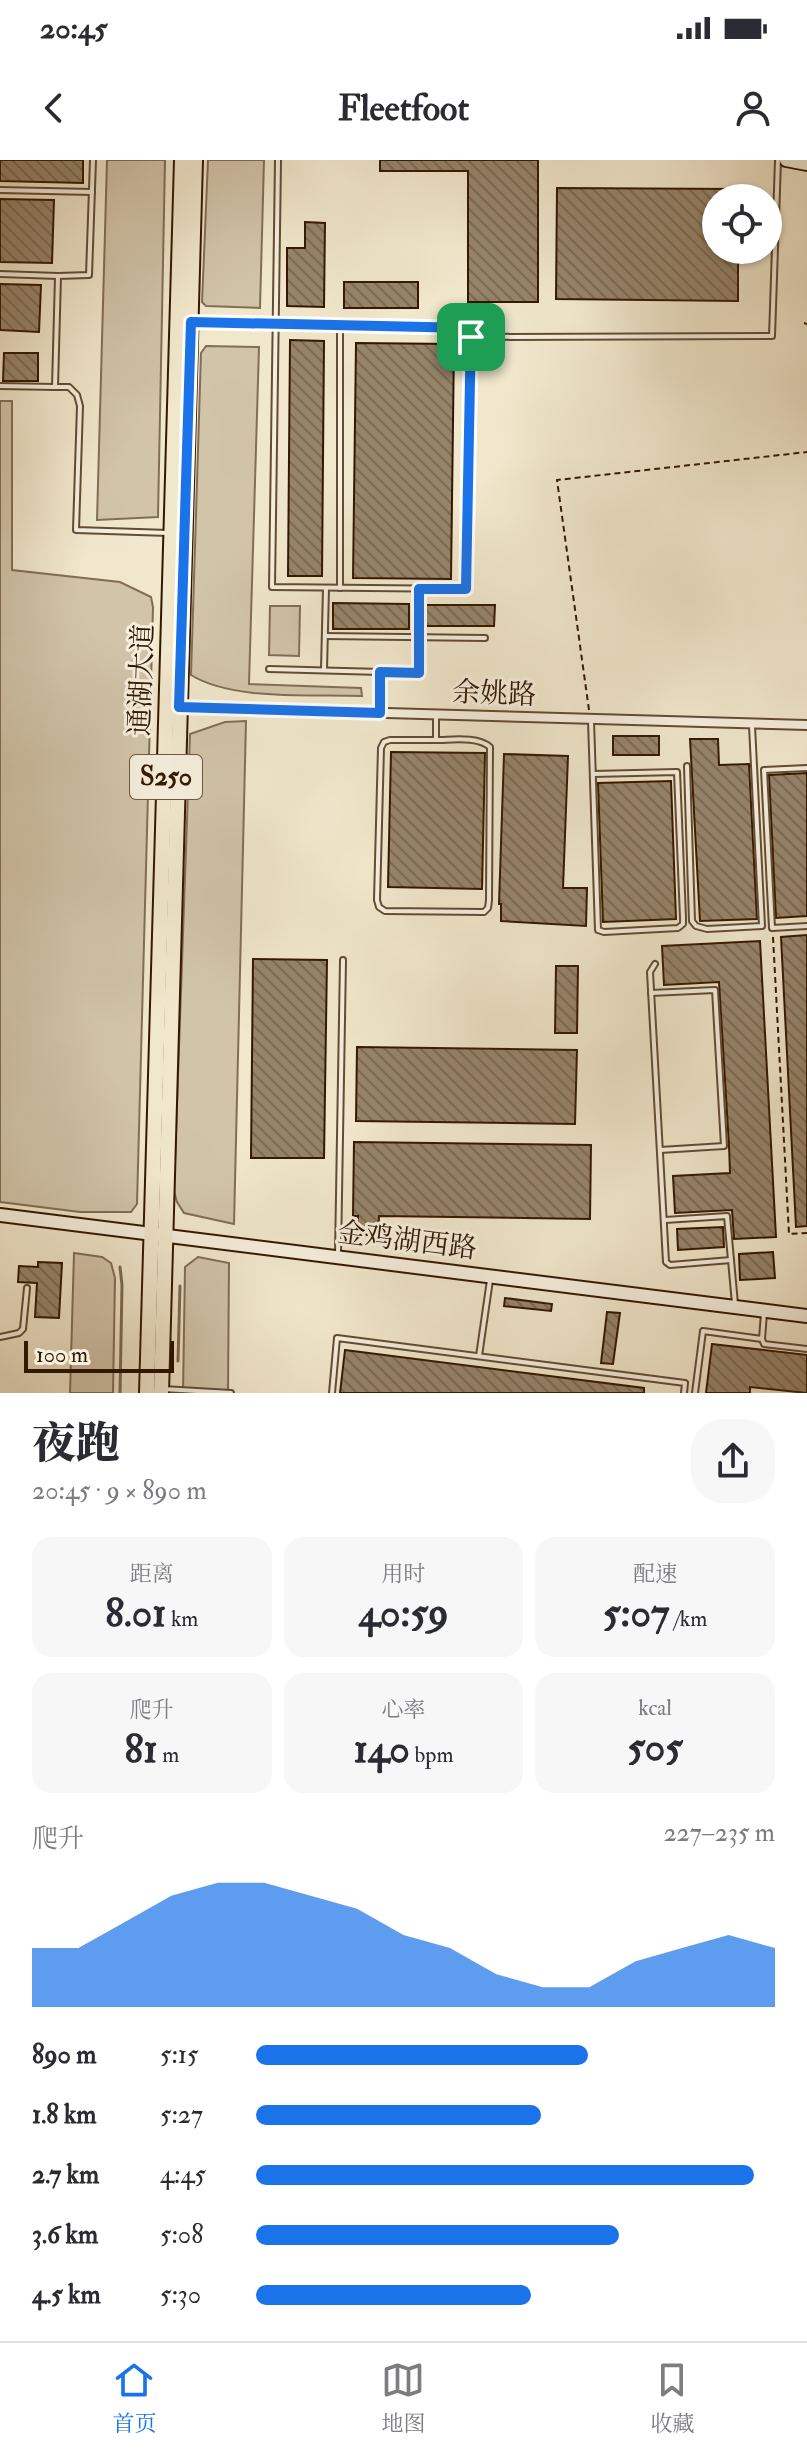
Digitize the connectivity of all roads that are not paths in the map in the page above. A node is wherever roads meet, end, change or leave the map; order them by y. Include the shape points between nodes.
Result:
1 (93, 160) edge
2 (182, 160) edge
3 (195, 160) edge
4 (278, 160) edge
5 (778, 160) edge
6 (786, 160) edge
7 (807, 164) edge
8 (0, 190) edge
9 (92, 192) junction
10 (0, 274) edge
11 (58, 276) junction
12 (191, 322) junction
13 (276, 324) junction
14 (340, 325) junction
15 (471, 337) junction
16 (0, 386) edge
17 (55, 387) junction
18 (172, 533) junction
19 (326, 588) junction
20 (340, 588) junction
21 (419, 589) junction
22 (325, 636) junction
23 (419, 637) junction
24 (485, 638) dead end
25 (269, 669) dead end
26 (324, 670) junction
27 (380, 672) junction
28 (179, 707) junction
29 (380, 713) junction
30 (437, 714) junction
31 (591, 719) junction
32 (752, 723) junction
33 (807, 725) edge
34 (436, 740) junction
35 (687, 766) dead end
36 (807, 768) edge
37 (593, 774) junction
38 (807, 926) edge
39 (343, 960) dead end
40 (655, 964) dead end
41 (651, 993) junction
42 (660, 1150) junction
43 (0, 1215) edge
44 (665, 1220) junction
45 (158, 1234) junction
46 (337, 1257) junction
47 (731, 1260) junction
48 (490, 1276) junction
49 (27, 1288) dead end
50 (735, 1307) junction
51 (764, 1310) junction
52 (807, 1316) edge
53 (0, 1337) edge
54 (762, 1339) junction
55 (807, 1349) edge
56 (479, 1356) junction
57 (156, 1392) edge
58 (231, 1393) edge
59 (332, 1393) edge
60 (684, 1393) edge
61 (695, 1393) edge

1 - 9 lane
2 - 18 main road, 通湖大道 / S250
3 - 12 main road, 通湖大道 / S250
4 - 13 lane
5 - 15 lane via 772,336
6 - 7 street
8 - 9 lane
9 - 11 lane via 89,275
10 - 11 lane
11 - 17 lane
12 - 13 lane
12 - 28 main road, 通湖大道 / S250
13 - 14 lane
13 - 19 lane via 272,587
14 - 15 lane via 471,328
14 - 20 lane
15 - 21 lane via 466,589
16 - 17 lane
17 - 18 lane via 69,387 80,406 76,530
18 - 45 main road, 通湖大道 / S250
19 - 20 lane
19 - 22 lane
20 - 21 lane
21 - 23 lane
22 - 23 lane
22 - 26 lane
23 - 24 lane
23 - 27 lane via 419,673
25 - 26 lane
26 - 27 lane
27 - 29 lane
28 - 29 street, 余姚路
28 - 45 main road, 通湖大道 / S250
29 - 30 street, 余姚路
30 - 31 street, 余姚路
30 - 34 lane
31 - 32 street, 余姚路
31 - 37 lane
32 - 33 street, 余姚路
32 - 35 lane via 762,926 707,929 692,921
34 - 34 lane via 390,740 381,748 377,900 385,911 484,912 489,900 490,747 485,742
36 - 38 lane via 764,770 772,928
37 - 37 lane via 598,930 678,928 683,918 677,772
39 - 46 lane
40 - 41 lane
41 - 42 lane
41 - 42 lane via 715,990 724,1146
42 - 44 lane
43 - 45 street, 金鸡湖西路
44 - 47 lane via 727,1216
44 - 47 lane via 670,1265
45 - 46 street, 金鸡湖西路
45 - 57 main road, 通湖大道 / S250
46 - 48 street, 金鸡湖西路
47 - 50 lane
48 - 50 street, 金鸡湖西路
48 - 56 lane
49 - 53 lane via 23,1329
50 - 51 street, 金鸡湖西路
51 - 52 street, 金鸡湖西路
51 - 54 lane
54 - 55 lane via 764,1344
54 - 61 lane via 703,1331
56 - 59 lane via 337,1338
56 - 60 lane via 685,1383
57 - 58 lane

